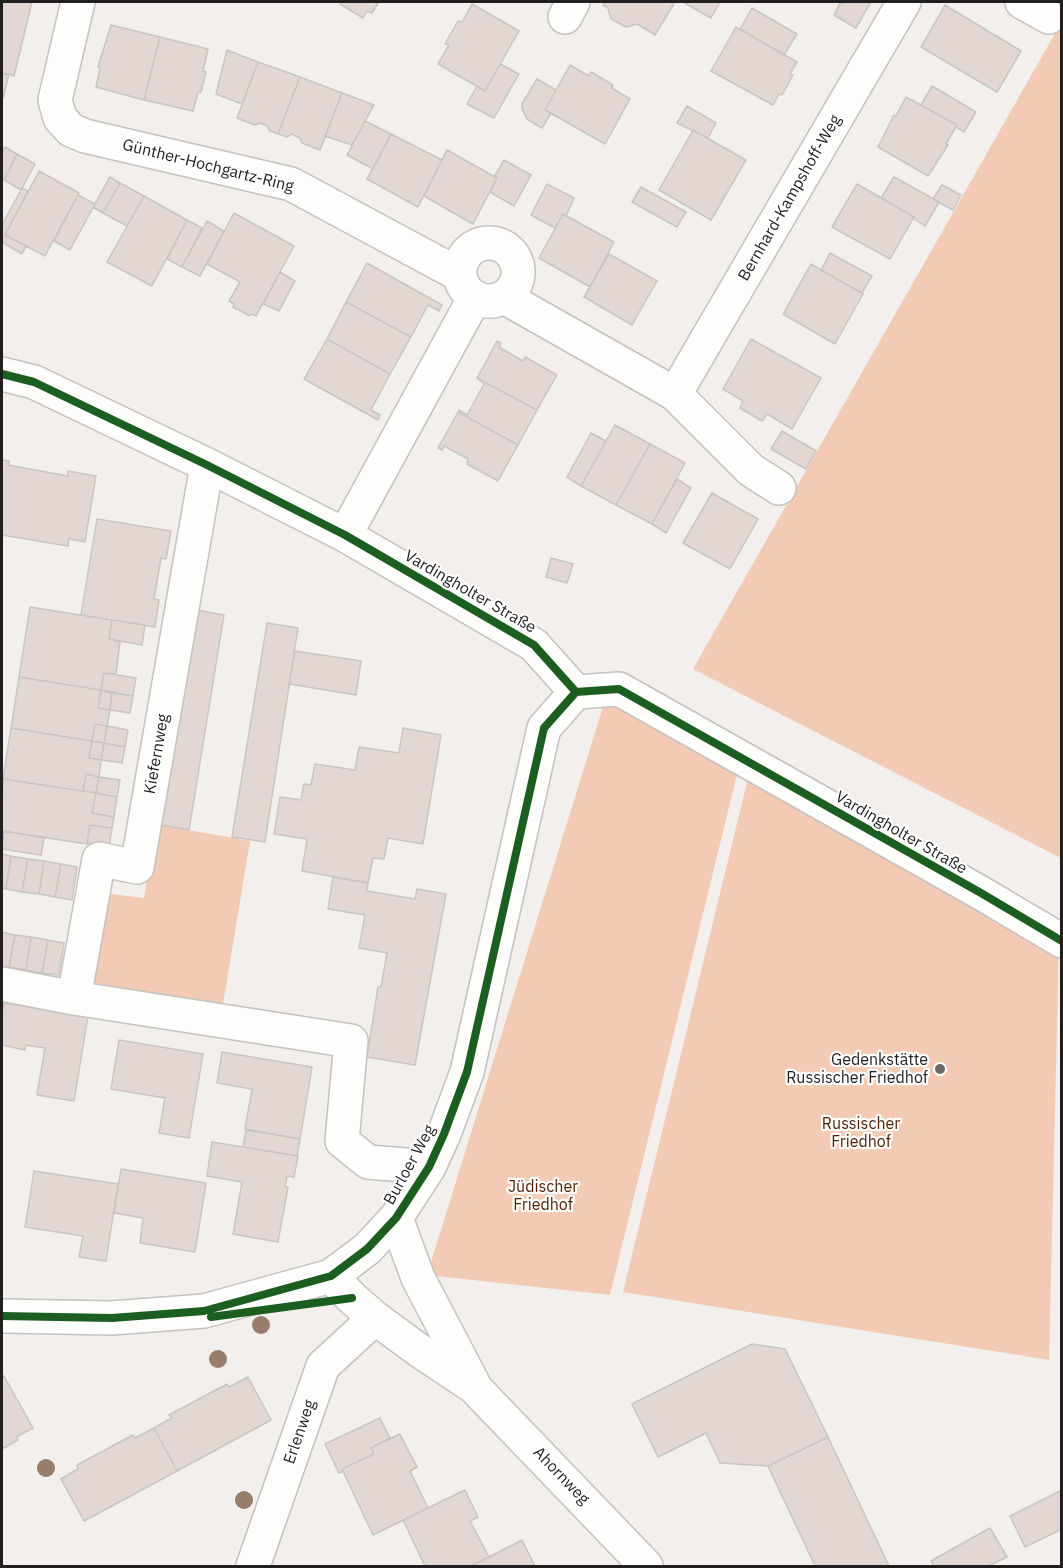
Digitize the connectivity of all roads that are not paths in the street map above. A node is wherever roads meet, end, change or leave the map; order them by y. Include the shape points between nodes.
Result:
1 (78, 2) edge
2 (904, 2) edge
3 (480, 290) junction
4 (2, 374) edge
5 (675, 394) junction
6 (207, 465) junction
7 (779, 488) dead end
8 (345, 535) junction
9 (576, 692) junction
10 (1062, 941) edge
11 (2, 984) edge
12 (74, 998) junction
13 (429, 1167) junction
14 (396, 1218) junction
15 (331, 1276) junction
16 (2, 1316) edge
17 (375, 1318) junction
18 (474, 1387) junction
19 (256, 1559) edge
20 (646, 1566) edge

1 - 3 street, Günther-Hochgartz-Ring via 55,100 60,118 71,130 291,184
2 - 5 street, Bernhard-Kampshoff-Weg
3 - 5 street, Günther-Hochgartz-Ring
3 - 8 street
4 - 6 street, Vardingholter Straße via 34,382
5 - 7 street, Günther-Hochgartz-Ring via 751,470
6 - 8 street, Vardingholter Straße
6 - 12 street, Kiefernweg via 137,867 99,860
8 - 9 street, Vardingholter Straße via 534,645
9 - 10 street, Vardingholter Straße via 619,689
9 - 13 street, Burloer Weg via 544,728 467,1072
11 - 12 street
12 - 13 street via 351,1041 342,1141 368,1162
13 - 14 street, Burloer Weg
14 - 15 street, Burloer Weg via 367,1249
14 - 18 street, Ahornweg via 418,1278
15 - 16 street, Burloer Weg via 204,1311 112,1318
15 - 17 street, Ahornweg
17 - 18 street, Ahornweg
17 - 19 street, Erlenweg via 323,1366
18 - 20 street, Ahornweg

